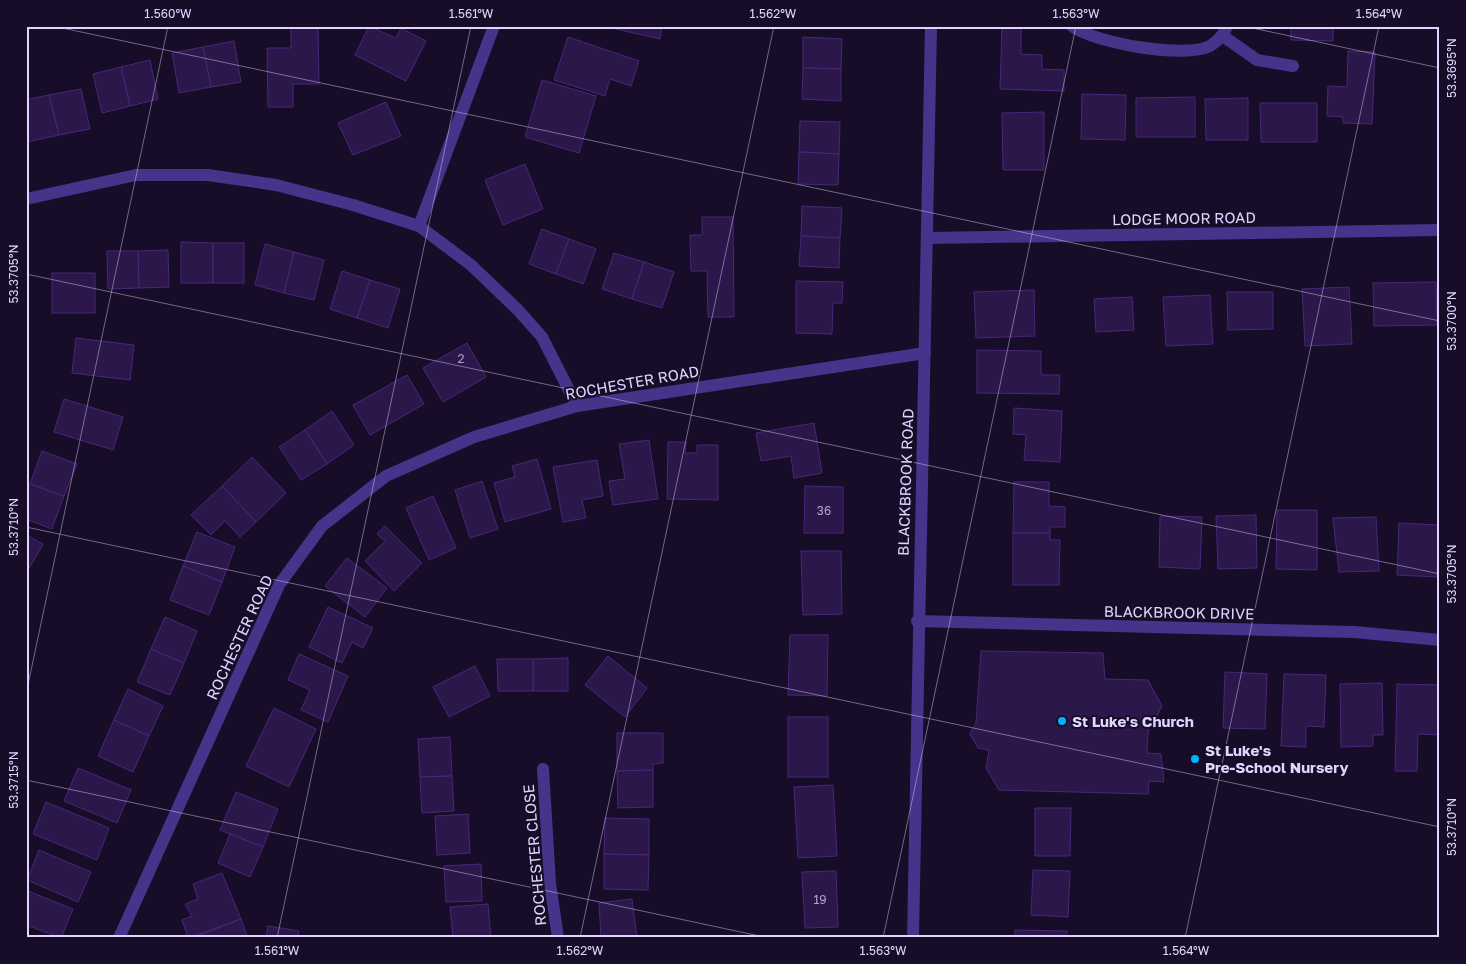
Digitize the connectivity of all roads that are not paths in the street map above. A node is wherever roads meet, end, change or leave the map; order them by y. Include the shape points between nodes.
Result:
1 (494, 26) edge
2 (931, 26) edge
3 (1072, 26) edge
4 (1225, 31) edge
5 (1293, 66) dead end
6 (26, 199) edge
7 (418, 226) junction
8 (1440, 230) edge
9 (928, 238) junction
10 (925, 353) junction
11 (577, 406) junction
12 (917, 621) junction
13 (1440, 640) edge
14 (543, 769) dead end
15 (119, 938) edge
16 (558, 938) edge
17 (913, 938) edge

1 - 7 street
2 - 9 street, BLACKBROOK ROAD
3 - 4 street via 1101,40 1174,52 1209,47
4 - 5 street via 1257,60
6 - 7 street via 136,175 208,175 276,185
7 - 11 street via 471,266 542,337
8 - 9 street, LODGE MOOR ROAD
9 - 10 street, BLACKBROOK ROAD
10 - 11 street, ROCHESTER ROAD
10 - 12 street, BLACKBROOK ROAD
11 - 15 street, ROCHESTER ROAD via 474,437 386,476 322,526 279,585
12 - 13 street, BLACKBROOK DRIVE via 1354,632
12 - 17 street, BLACKBROOK ROAD
14 - 16 street, ROCHESTER CLOSE via 550,882

